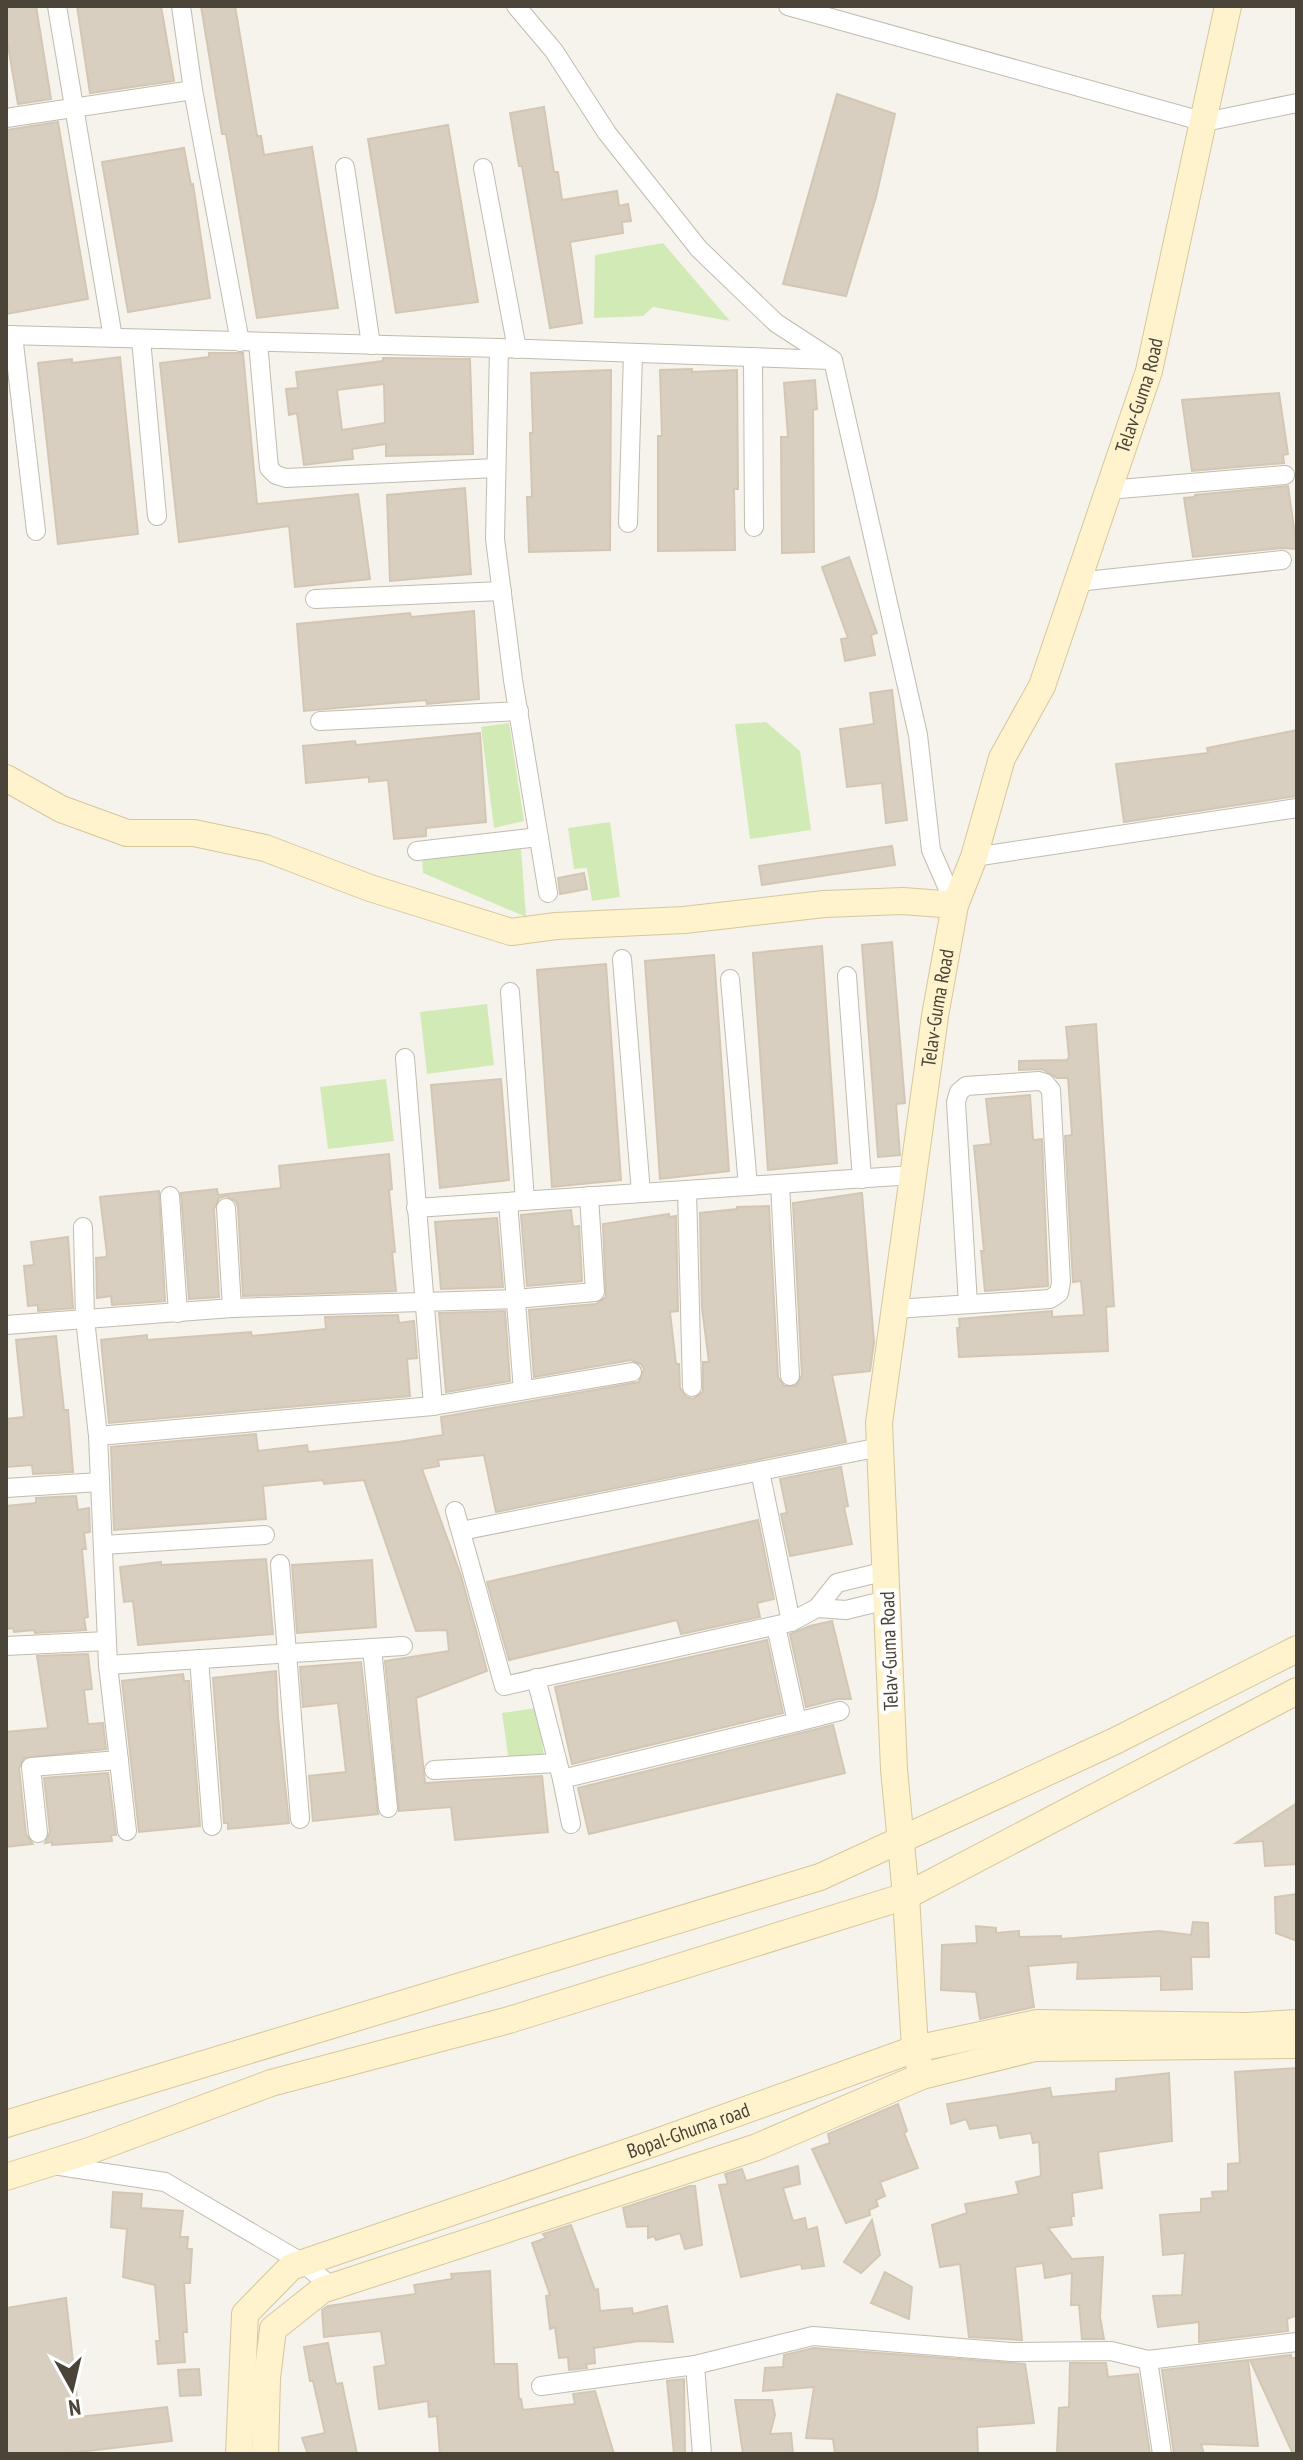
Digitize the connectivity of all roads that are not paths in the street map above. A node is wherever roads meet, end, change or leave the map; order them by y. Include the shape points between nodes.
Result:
1 (57, 6) edge
2 (181, 6) edge
3 (516, 6) edge
4 (788, 6) edge
5 (1228, 6) edge
6 (193, 90) junction
7 (1297, 103) edge
8 (74, 108) junction
9 (6, 118) edge
10 (1205, 122) junction
11 (345, 167) dead end
12 (483, 168) dead end
13 (10, 335) edge
14 (113, 338) junction
15 (141, 339) junction
16 (249, 342) junction
17 (371, 345) junction
18 (508, 349) junction
19 (633, 353) junction
20 (753, 357) junction
21 (833, 360) junction
22 (496, 468) junction
23 (1285, 475) dead end
24 (1108, 490) junction
25 (157, 516) dead end
26 (628, 523) dead end
27 (754, 527) dead end
28 (36, 531) dead end
29 (1282, 560) dead end
30 (1077, 582) junction
31 (502, 591) junction
32 (315, 599) dead end
33 (519, 711) junction
34 (320, 721) dead end
35 (6, 778) edge
36 (1297, 808) edge
37 (539, 837) junction
38 (417, 851) dead end
39 (974, 857) junction
40 (548, 893) dead end
41 (955, 905) junction
42 (622, 959) dead end
43 (847, 976) dead end
44 (730, 979) dead end
45 (510, 992) dead end
46 (405, 1058) dead end
47 (913, 1175) junction
48 (862, 1179) junction
49 (780, 1184) junction
50 (748, 1186) junction
51 (687, 1190) junction
52 (641, 1193) junction
53 (170, 1196) dead end
54 (589, 1196) junction
55 (517, 1201) junction
56 (226, 1208) dead end
57 (416, 1208) junction
58 (83, 1227) dead end
59 (515, 1299) junction
60 (424, 1301) junction
61 (968, 1304) junction
62 (232, 1308) junction
63 (895, 1309) junction
64 (178, 1313) junction
65 (85, 1319) junction
66 (6, 1325) edge
67 (632, 1372) dead end
68 (790, 1376) dead end
69 (692, 1387) dead end
70 (523, 1390) junction
71 (433, 1406) junction
72 (98, 1436) junction
73 (880, 1447) junction
74 (760, 1471) junction
75 (100, 1482) junction
76 (6, 1488) edge
77 (455, 1511) dead end
78 (461, 1531) junction
79 (265, 1535) dead end
80 (103, 1545) junction
81 (280, 1564) dead end
82 (886, 1571) junction
83 (887, 1600) junction
84 (817, 1608) junction
85 (783, 1624) junction
86 (107, 1641) junction
87 (6, 1646) edge
88 (403, 1646) dead end
89 (372, 1648) junction
90 (1297, 1649) edge
91 (286, 1653) junction
92 (199, 1659) junction
93 (108, 1665) junction
94 (536, 1678) junction
95 (1297, 1691) edge
96 (840, 1711) dead end
97 (797, 1722) junction
98 (119, 1760) junction
99 (434, 1770) dead end
100 (559, 1771) junction
101 (388, 1808) dead end
102 (300, 1819) dead end
103 (571, 1824) dead end
104 (212, 1826) dead end
105 (127, 1831) dead end
106 (38, 1833) dead end
107 (901, 1841) junction
108 (906, 1896) junction
109 (1297, 2023) edge
110 (1297, 2045) edge
111 (915, 2049) junction
112 (922, 2076) junction
113 (6, 2124) edge
114 (47, 2165) junction
115 (6, 2177) edge
116 (303, 2263) junction
117 (332, 2287) junction
118 (1297, 2342) edge
119 (1148, 2360) junction
120 (695, 2365) junction
121 (541, 2386) dead end
122 (239, 2454) edge
123 (265, 2454) edge
124 (702, 2454) edge
125 (1162, 2454) edge

1 - 8 street
2 - 6 street
3 - 21 street via 699,249 776,323
4 - 10 street
5 - 10 street, Telav-Guma Road
6 - 8 street
6 - 16 street
7 - 10 street
8 - 9 street
8 - 14 street
10 - 24 street, Telav-Guma Road via 1149,371
11 - 17 street
12 - 18 street
13 - 14 street
13 - 28 street
14 - 15 street
15 - 16 street
15 - 25 street
16 - 17 street
16 - 22 street via 269,468 276,475
17 - 18 street
18 - 19 street
18 - 22 street
19 - 20 street
19 - 26 street
20 - 21 street
20 - 27 street
21 - 41 street via 918,735 931,850
22 - 31 street via 495,539
23 - 24 street
24 - 30 street, Telav-Guma Road
29 - 30 street
30 - 39 street, Telav-Guma Road via 1042,686 1002,758
31 - 32 street
31 - 33 street
33 - 34 street
33 - 37 street
35 - 41 street via 61,809 127,833 194,833 265,848 511,932 824,904
36 - 39 street
37 - 38 street
37 - 40 street
39 - 41 street, Telav-Guma Road
41 - 47 street, Telav-Guma Road
42 - 52 street
43 - 48 street
44 - 50 street
45 - 55 street
46 - 57 street
47 - 48 street
47 - 63 street, Telav-Guma Road
48 - 49 street
49 - 50 street
49 - 68 street
50 - 51 street
51 - 52 street
51 - 69 street
52 - 54 street
53 - 64 street
54 - 55 street
54 - 59 street via 595,1292
55 - 57 street
55 - 59 street
56 - 62 street
57 - 60 street
58 - 65 street
59 - 60 street
59 - 70 street
60 - 62 street
60 - 71 street
61 - 61 street via 1050,1299 1059,1293 1051,1090 1045,1083 966,1086 959,1092
61 - 63 street
62 - 64 street
63 - 73 street, Telav-Guma Road
64 - 65 street
65 - 66 street
65 - 72 street
67 - 70 street
70 - 71 street
71 - 72 street
72 - 75 street
73 - 74 street
73 - 82 street, Telav-Guma Road
74 - 78 street
74 - 85 street
75 - 76 street
75 - 80 street
77 - 78 street
78 - 94 street via 504,1686
79 - 80 street
80 - 86 street
81 - 91 street
82 - 83 street, Telav-Guma Road
82 - 84 street via 837,1583
83 - 84 street via 846,1610
83 - 107 street, Telav-Guma Road
84 - 85 street
85 - 94 street
85 - 97 street
86 - 87 street
86 - 93 street
88 - 89 street
89 - 91 street
89 - 101 street
90 - 107 street
91 - 92 street
91 - 102 street
92 - 93 street
92 - 104 street
93 - 98 street
94 - 100 street
95 - 108 street
96 - 97 street
97 - 100 street
98 - 105 street
98 - 106 street via 31,1767
99 - 100 street
100 - 103 street
107 - 108 street, Telav-Guma Road
107 - 113 street via 820,1877
108 - 111 street, Telav-Guma Road
108 - 114 street via 509,2020 271,2083
109 - 111 street, Bopal-Ghuma road via 1037,2023
110 - 112 street via 1035,2048
111 - 112 street, Telav-Guma Road
111 - 116 street, Bopal-Ghuma road
112 - 117 street via 757,2147
114 - 115 street
114 - 116 street via 165,2182
116 - 117 street
116 - 122 street, Bopal-Ghuma road via 291,2267 245,2314
117 - 123 street via 273,2329
118 - 119 street
119 - 120 street via 1111,2351 1011,2352 813,2336
119 - 125 street
120 - 121 street
120 - 124 street

